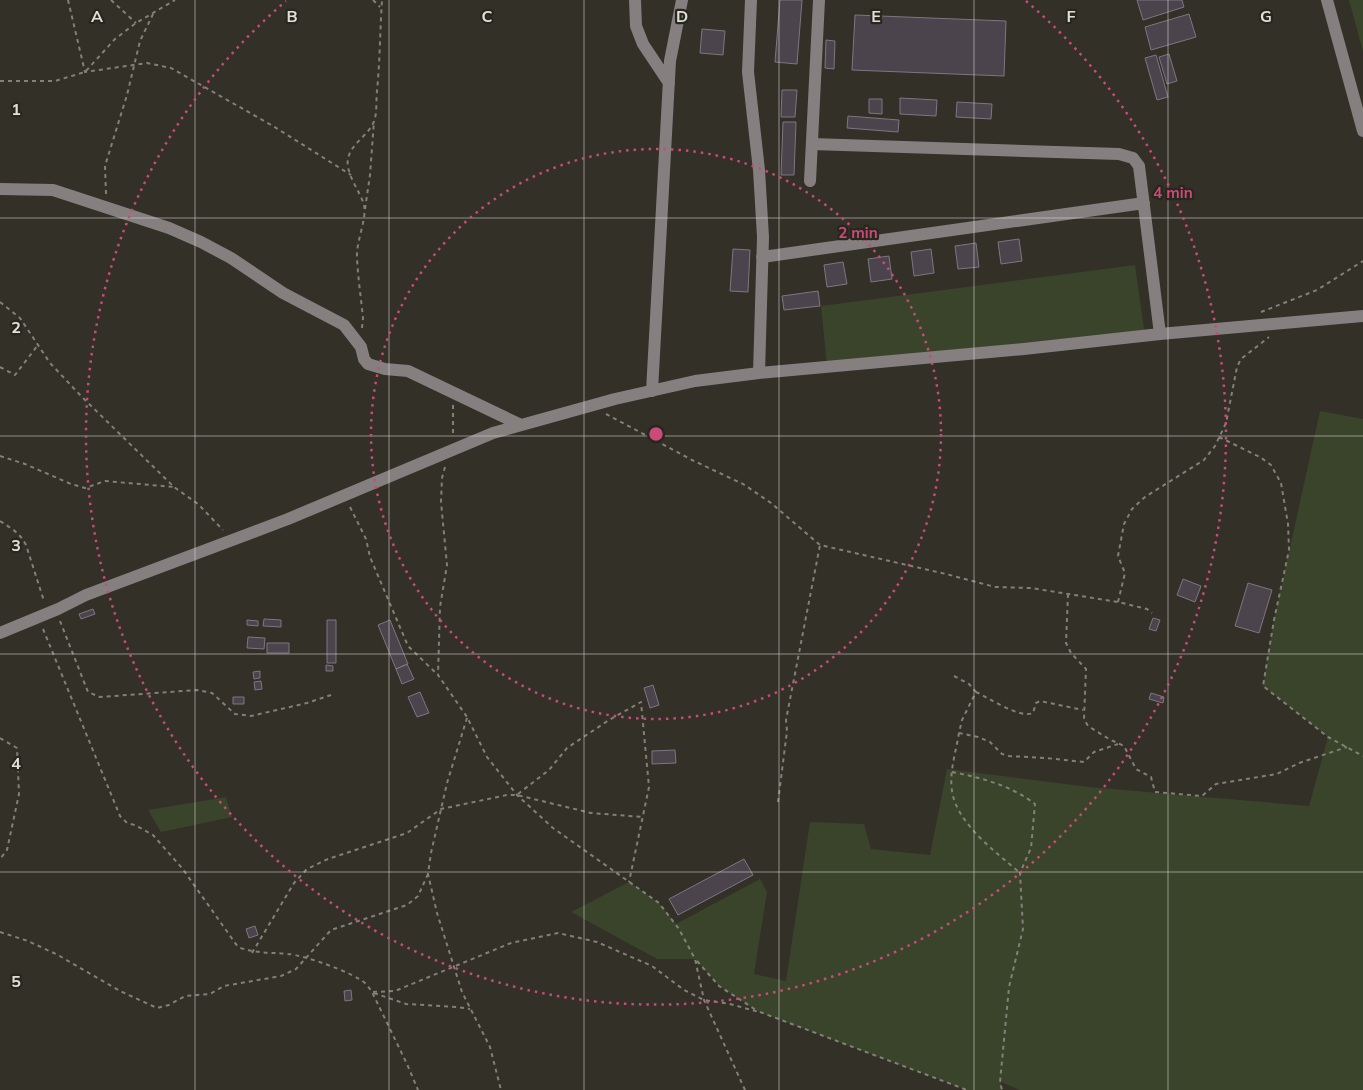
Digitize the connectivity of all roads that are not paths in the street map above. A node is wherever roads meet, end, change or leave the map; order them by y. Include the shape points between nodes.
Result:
1 (635, 0) edge
2 (682, 0) edge
3 (751, 0) edge
4 (819, 0) edge
5 (1327, 0) edge
6 (669, 83) junction
7 (1363, 131) edge
8 (812, 144) junction
9 (810, 181) dead end
10 (0, 188) edge
11 (1144, 203) junction
12 (762, 257) junction
13 (1363, 316) edge
14 (1160, 334) junction
15 (759, 373) junction
16 (652, 390) junction
17 (520, 425) junction
18 (0, 633) edge

1 - 6 street via 636,26 643,44
2 - 6 street
3 - 12 street via 748,72 759,170
4 - 8 street
5 - 7 street
6 - 16 street
8 - 9 street
8 - 11 street via 1119,154 1133,158 1139,166
10 - 17 street via 53,190 202,242 283,293 344,325 361,347 368,364 408,371
11 - 12 street
11 - 14 street
12 - 15 street
13 - 14 street
14 - 15 street
15 - 16 street
16 - 17 street
17 - 18 street via 86,595

